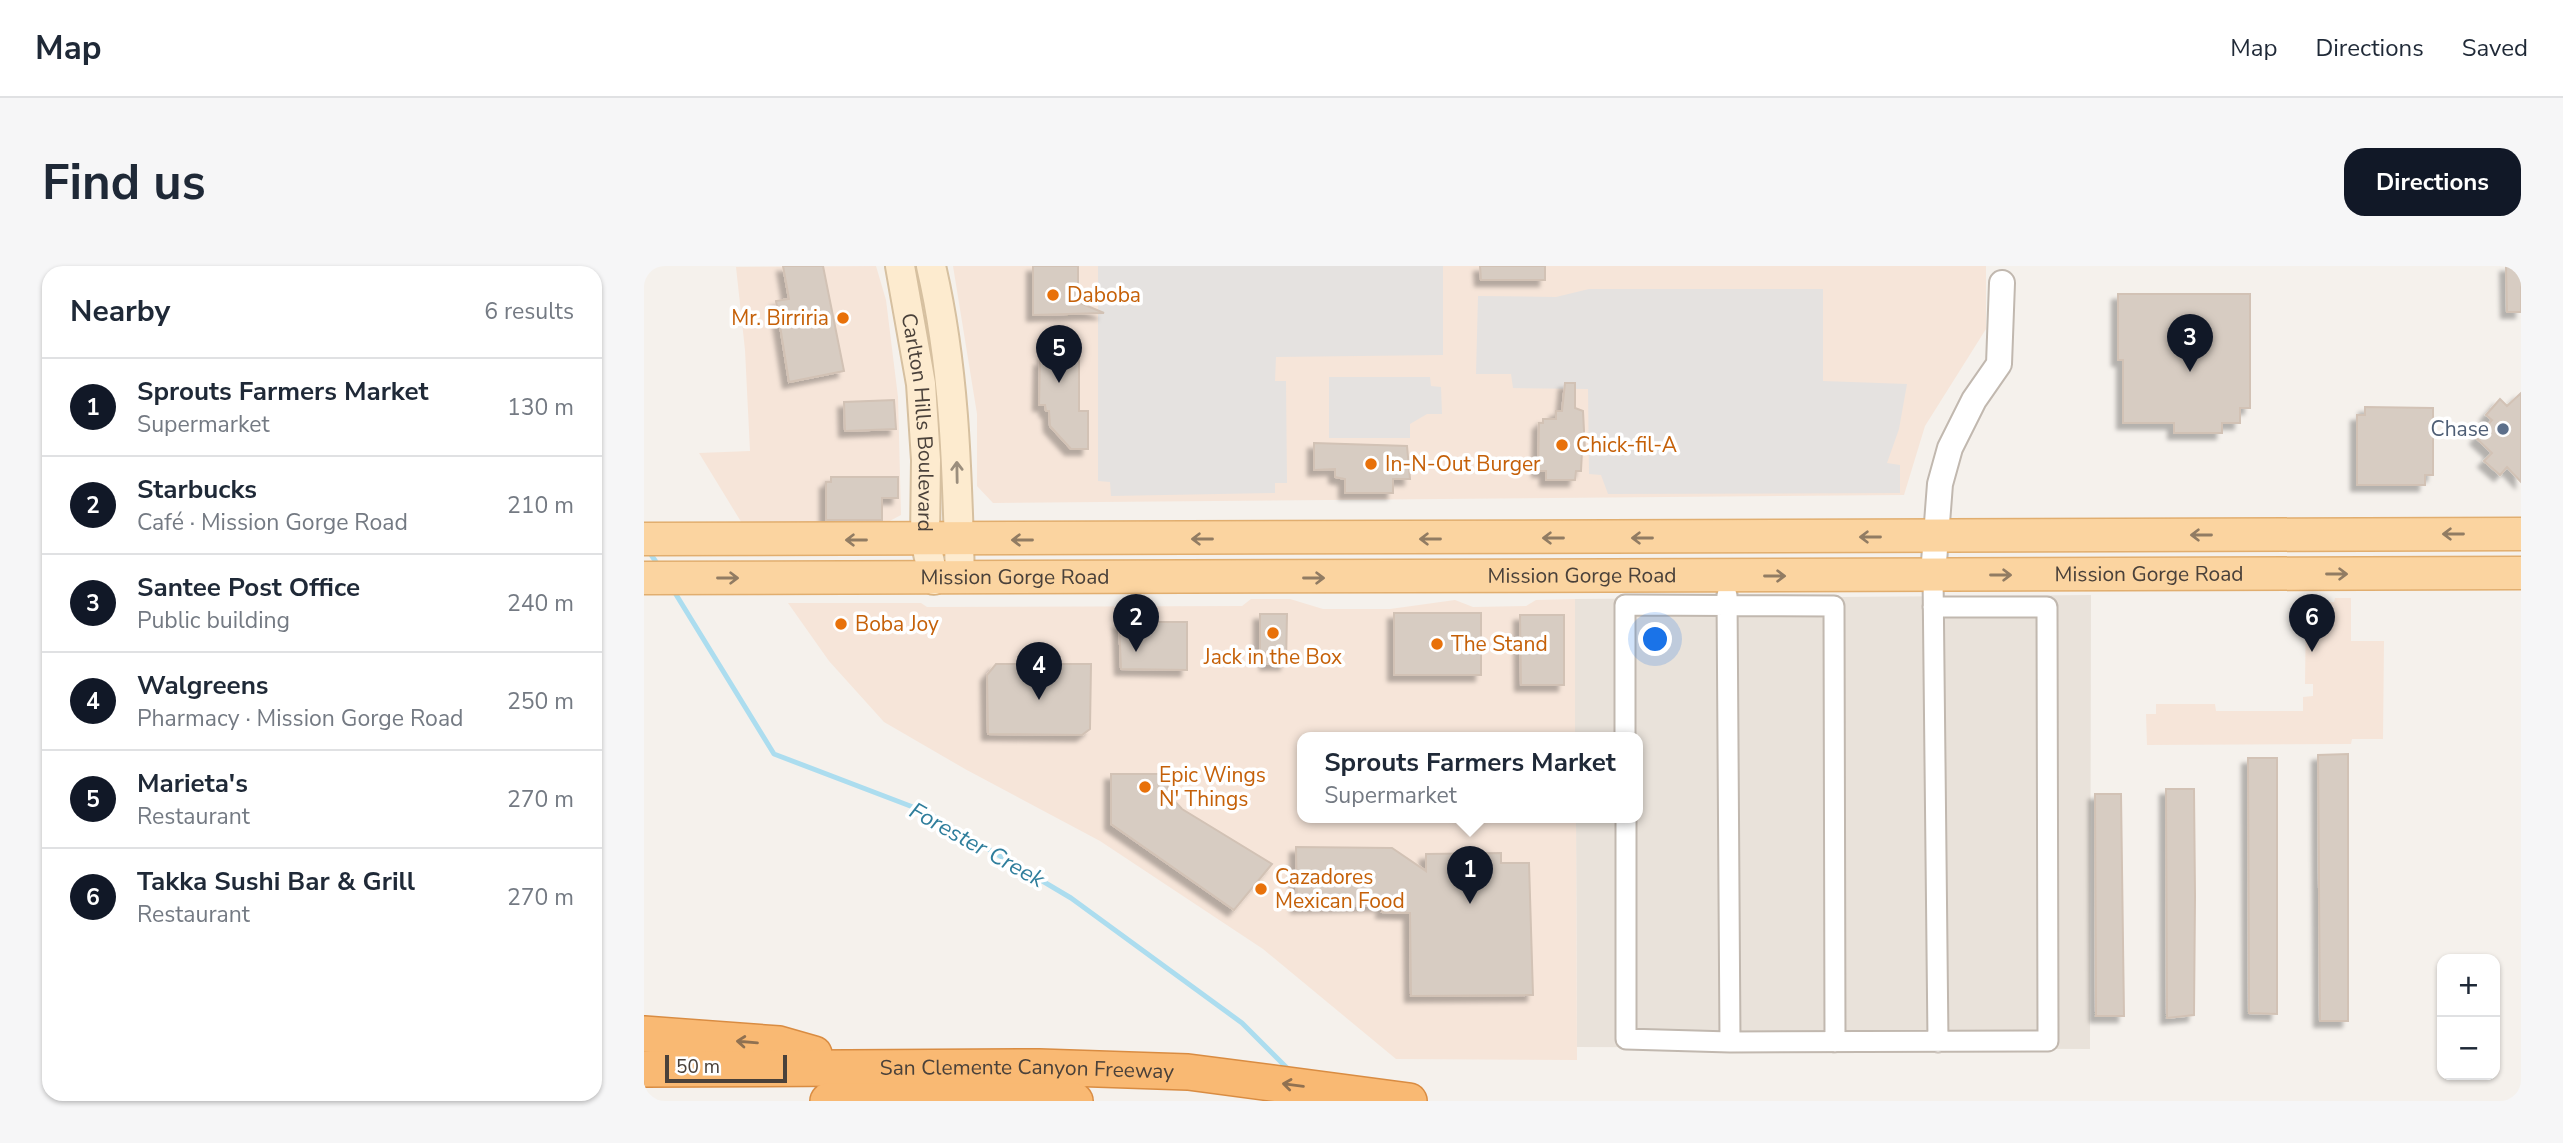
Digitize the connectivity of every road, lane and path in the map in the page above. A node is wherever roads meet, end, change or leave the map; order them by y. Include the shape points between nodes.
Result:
1 (900, 266) edge
2 (931, 266) edge
3 (2002, 274) edge
4 (2521, 534) edge
5 (1938, 536) junction
6 (644, 539) edge
7 (925, 540) junction
8 (959, 540) junction
9 (2521, 573) edge
10 (1933, 575) junction
11 (644, 578) edge
12 (947, 579) junction
13 (1727, 592) junction
14 (1933, 607) junction
15 (1625, 732) edge
16 (1626, 823) edge
17 (644, 1034) edge
18 (1730, 1042) junction
19 (1835, 1042) junction
20 (1938, 1042) junction
21 (861, 1067) junction
22 (644, 1069) edge
23 (828, 1101) edge
24 (887, 1101) edge
25 (1075, 1101) edge
26 (1409, 1101) edge

1 - 7 main road, Carlton Hills Boulevard via 921,384
8 -> 2 main road, Carlton Hills Boulevard via 957,432 943,316
3 - 5 street via 1999,364 1950,448 1940,484
4 -> 5 main road, Mission Gorge Road
5 -> 8 main road, Mission Gorge Road
5 - 10 street
7 -> 6 main road, Mission Gorge Road
7 - 8 main road, Mission Gorge Road
7 - 12 main road, Carlton Hills Boulevard
8 - 12 main road, Carlton Hills Boulevard
10 -> 9 main road, Mission Gorge Road
13 -> 10 main road, Mission Gorge Road
10 - 14 street
11 -> 12 main road, Mission Gorge Road
12 -> 13 main road, Mission Gorge Road
13 - 15 street via 1625,605
13 - 18 street
13 - 19 street via 1834,606
14 - 20 street
14 - 20 street via 2047,607 2048,1041
16 - 18 street via 1626,1039
21 -> 17 highway via 779,1044
18 - 19 street
19 - 20 street
21 - 22 highway, San Clemente Canyon Freeway
26 -> 21 highway, San Clemente Canyon Freeway via 1188,1072
23 - 24 highway, San Clemente Canyon Freeway
24 - 25 highway, San Clemente Canyon Freeway

